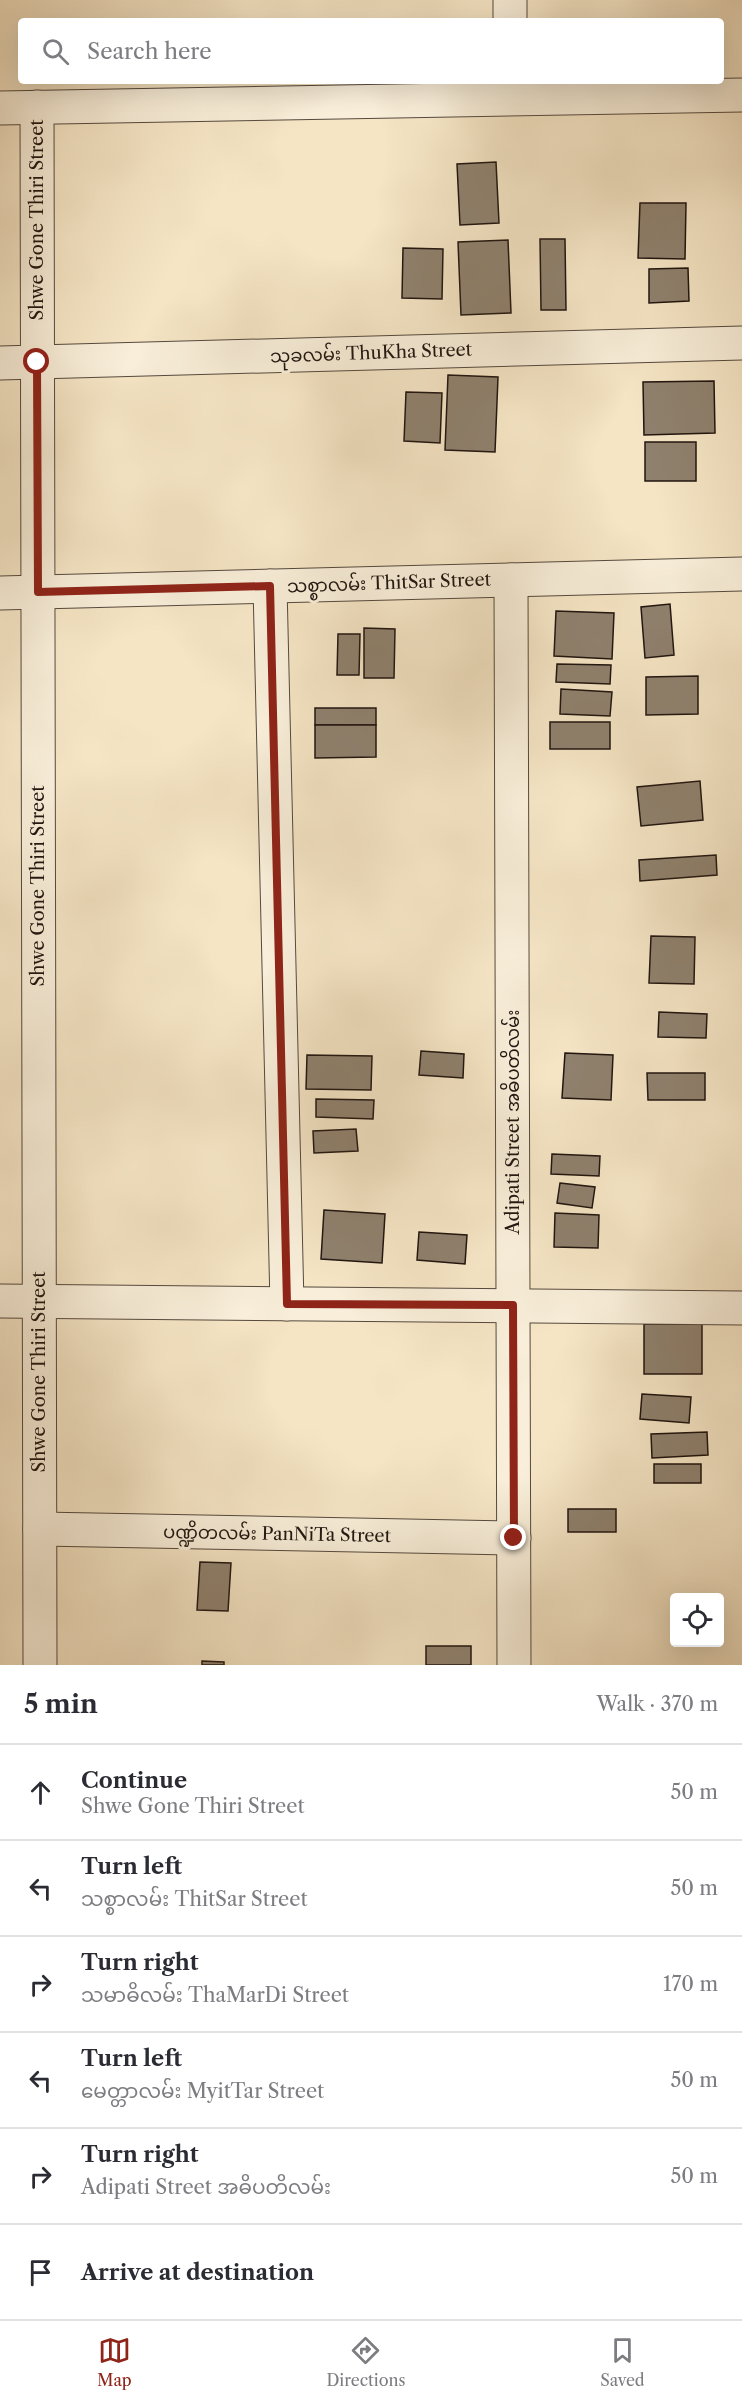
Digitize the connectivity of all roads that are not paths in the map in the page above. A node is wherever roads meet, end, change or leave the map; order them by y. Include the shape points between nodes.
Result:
1 (510, 0) edge
2 (510, 18) edge
3 (510, 89) edge
4 (742, 95) edge
5 (37, 107) junction
6 (0, 108) edge
7 (742, 343) edge
8 (37, 362) junction
9 (0, 363) edge
10 (742, 574) edge
11 (511, 580) junction
12 (270, 586) junction
13 (38, 592) junction
14 (0, 593) edge
15 (0, 1301) edge
16 (39, 1302) junction
17 (287, 1304) junction
18 (513, 1305) junction
19 (742, 1308) edge
20 (40, 1529) junction
21 (514, 1538) junction
22 (40, 1665) edge
23 (514, 1665) edge

1 - 2 street
3 - 4 street
3 - 5 street
5 - 6 street
5 - 8 street, Shwe Gone Thiri Street
7 - 8 street, သုခလမ်း ThuKha Street
8 - 9 street, သုခလမ်း ThuKha Street
8 - 13 street, Shwe Gone Thiri Street
10 - 11 street, သစ္စာလမ်း ThitSar Street
11 - 12 street, သစ္စာလမ်း ThitSar Street
11 - 18 street, Adipati Street အဓိပတိလမ်း
12 - 13 street, သစ္စာလမ်း ThitSar Street
12 - 17 street
13 - 14 street, သစ္စာလမ်း ThitSar Street
13 - 16 street, Shwe Gone Thiri Street
15 - 16 street
16 - 17 street
16 - 20 street, Shwe Gone Thiri Street
17 - 18 street
18 - 19 street
18 - 21 street, Adipati Street အဓိပတိလမ်း
20 - 21 street, ပဏ္ဍိတလမ်း PanNiTa Street
20 - 22 street, Shwe Gone Thiri Street
21 - 23 street, Adipati Street အဓိပတိလမ်း

